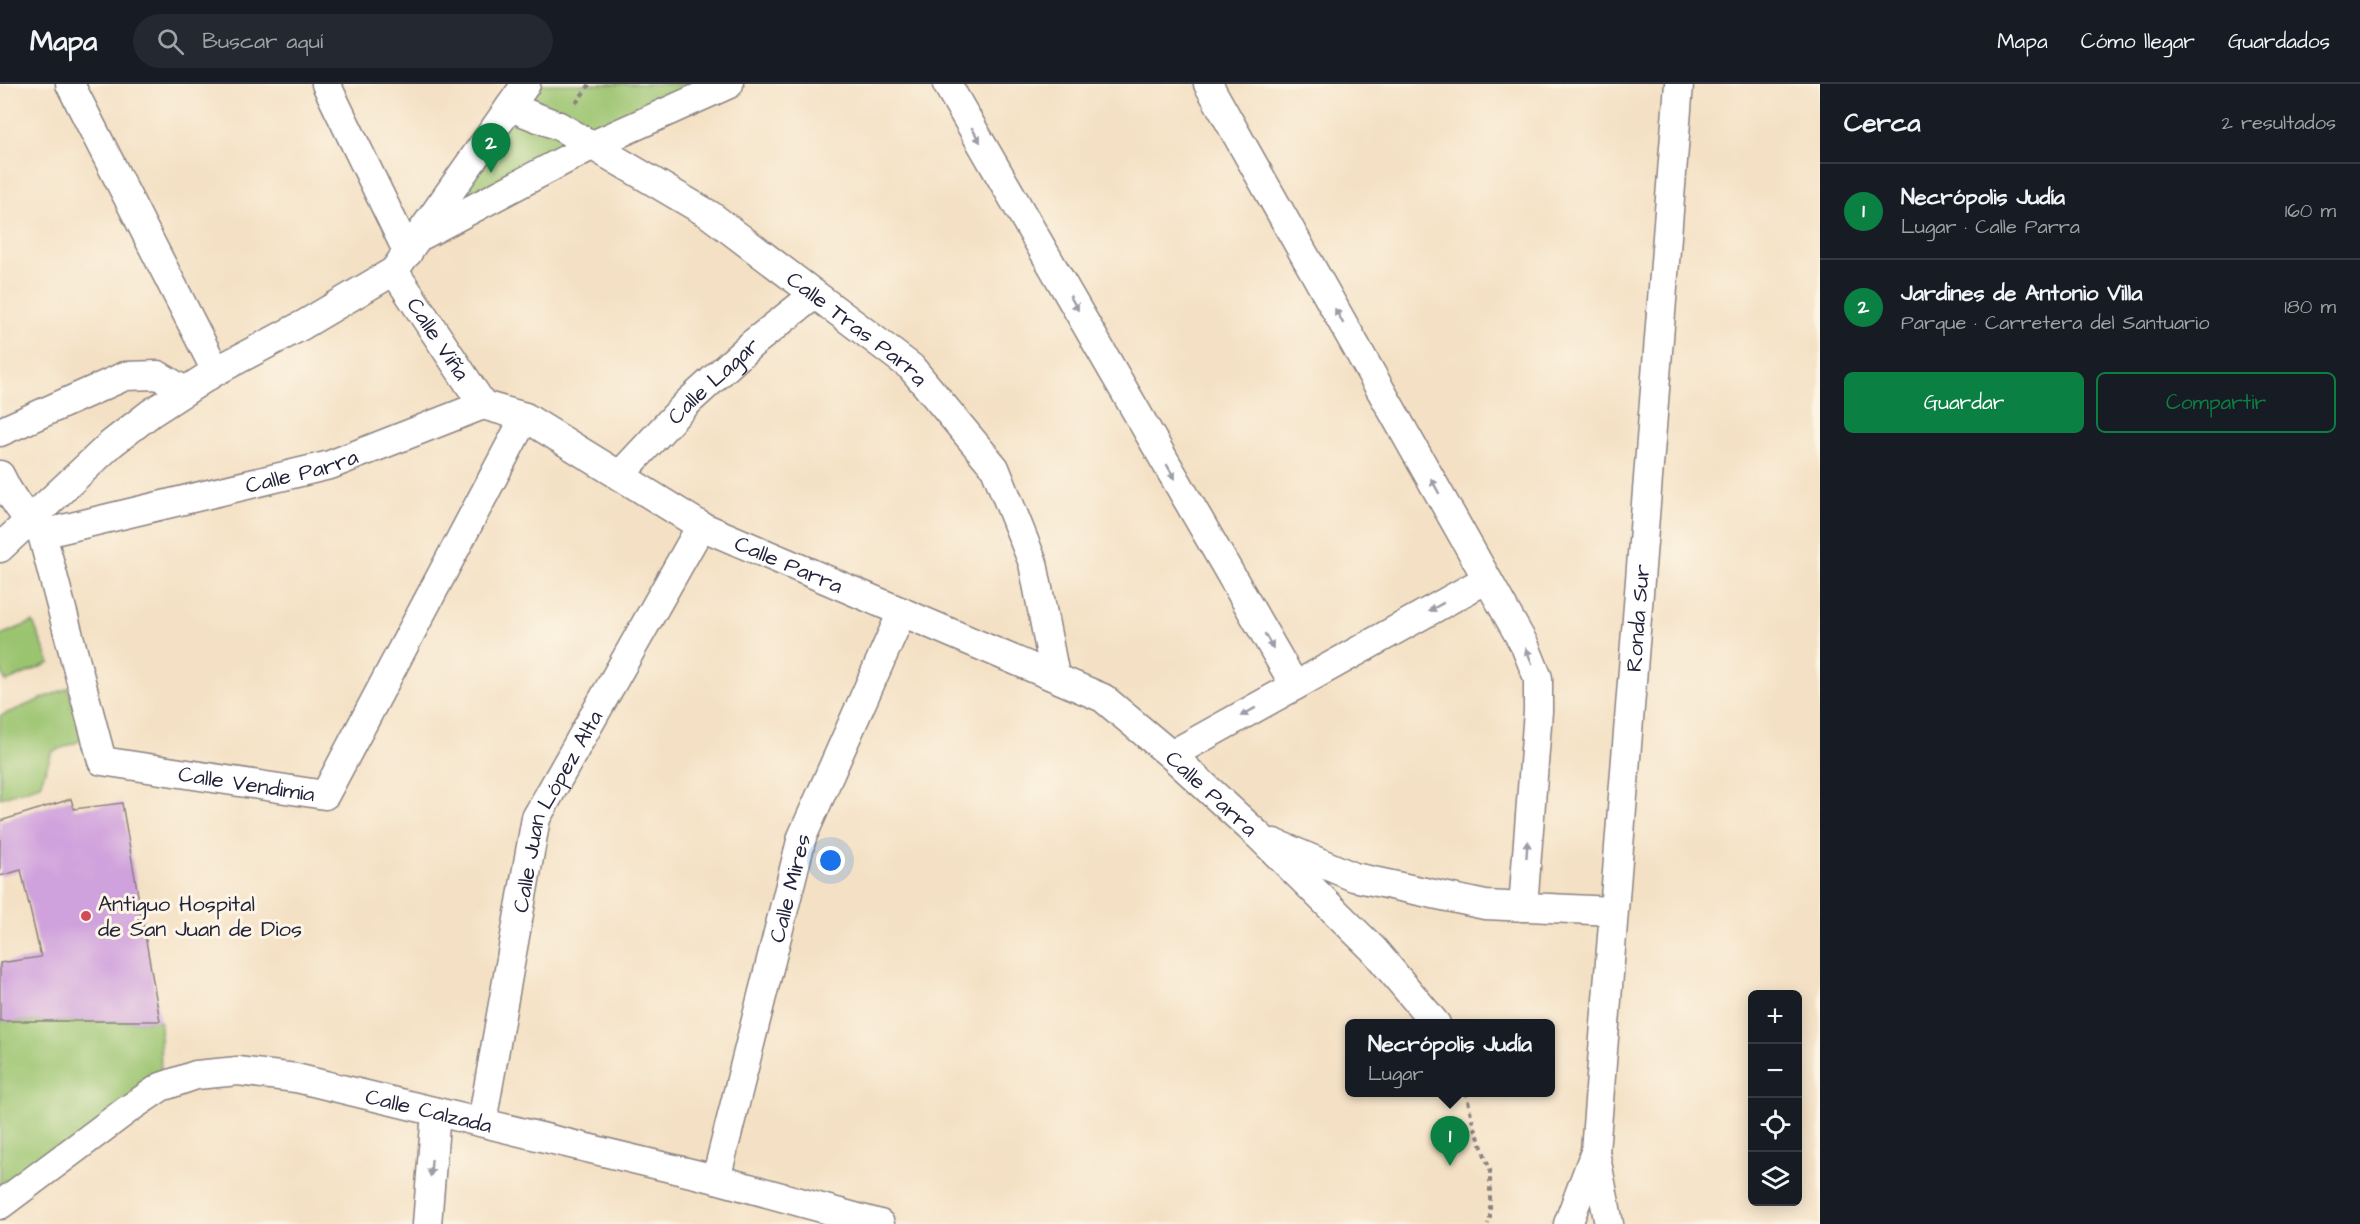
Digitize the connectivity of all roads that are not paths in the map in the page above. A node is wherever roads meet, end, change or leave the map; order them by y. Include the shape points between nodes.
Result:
1 (70, 84) edge
2 (326, 84) edge
3 (729, 84) edge
4 (947, 84) edge
5 (1208, 84) edge
6 (1679, 84) edge
7 (518, 95) edge
8 (593, 145) junction
9 (407, 254) junction
10 (814, 295) junction
11 (216, 371) junction
12 (185, 391) junction
13 (483, 405) junction
14 (525, 417) junction
15 (0, 432) edge
16 (0, 475) edge
17 (619, 476) junction
18 (700, 526) junction
19 (36, 528) junction
20 (0, 548) edge
21 (1487, 579) junction
22 (902, 612) junction
23 (1054, 676) junction
24 (1295, 686) junction
25 (1171, 754) junction
26 (1259, 836) junction
27 (1523, 907) junction
28 (1613, 911) junction
29 (1433, 1019) edge
30 (436, 1112) junction
31 (482, 1122) junction
32 (1595, 1152) junction
33 (716, 1179) junction
34 (2, 1201) edge
35 (427, 1224) edge
36 (880, 1224) edge
37 (1568, 1224) edge
38 (1609, 1224) edge

1 - 11 street
2 - 9 street, Calle Viña
3 - 8 street
4 -> 24 street
21 -> 5 street
6 - 28 street, Ronda Sur
7 - 8 street, Calle Tras Parra via 559,126
7 - 9 street
8 - 9 street
8 - 10 street, Calle Tras Parra via 710,215
9 - 11 street via 303,325
9 - 13 street, Calle Viña
10 - 17 street, Calle Lagar via 687,403
10 - 23 street, Calle Tras Parra via 911,368 995,468 1033,563
11 - 12 street
12 - 15 street via 158,375 125,376
12 - 19 street via 111,444
13 - 14 street, Calle Parra
13 - 19 street, Calle Parra via 330,465
14 - 17 street, Calle Parra
14 - 19 street, Calle Vendimia via 325,795 102,761
16 - 19 street
17 - 18 street, Calle Parra
18 - 22 street, Calle Parra
18 - 31 street, Calle Juan López Alta via 536,818
19 - 20 street
21 -> 24 street
27 -> 21 street via 1538,678 1525,646
22 - 23 street, Calle Parra
22 - 33 street, Calle Mires via 802,837
23 - 25 street, Calle Parra via 1103,698
24 -> 25 street
25 - 26 street, Calle Parra
26 - 27 street via 1354,877 1485,905
26 - 29 street, Calle Parra via 1374,950
27 - 28 street
28 - 32 street, Ronda Sur
30 - 31 street, Calle Calzada
30 - 34 street, Calle Calzada via 296,1078 238,1071 196,1075 161,1087
30 -> 35 street
31 - 33 street, Calle Calzada
32 - 37 street, Ronda Sur
32 - 38 street, Ronda Sur
33 - 36 street, Calle Calzada

